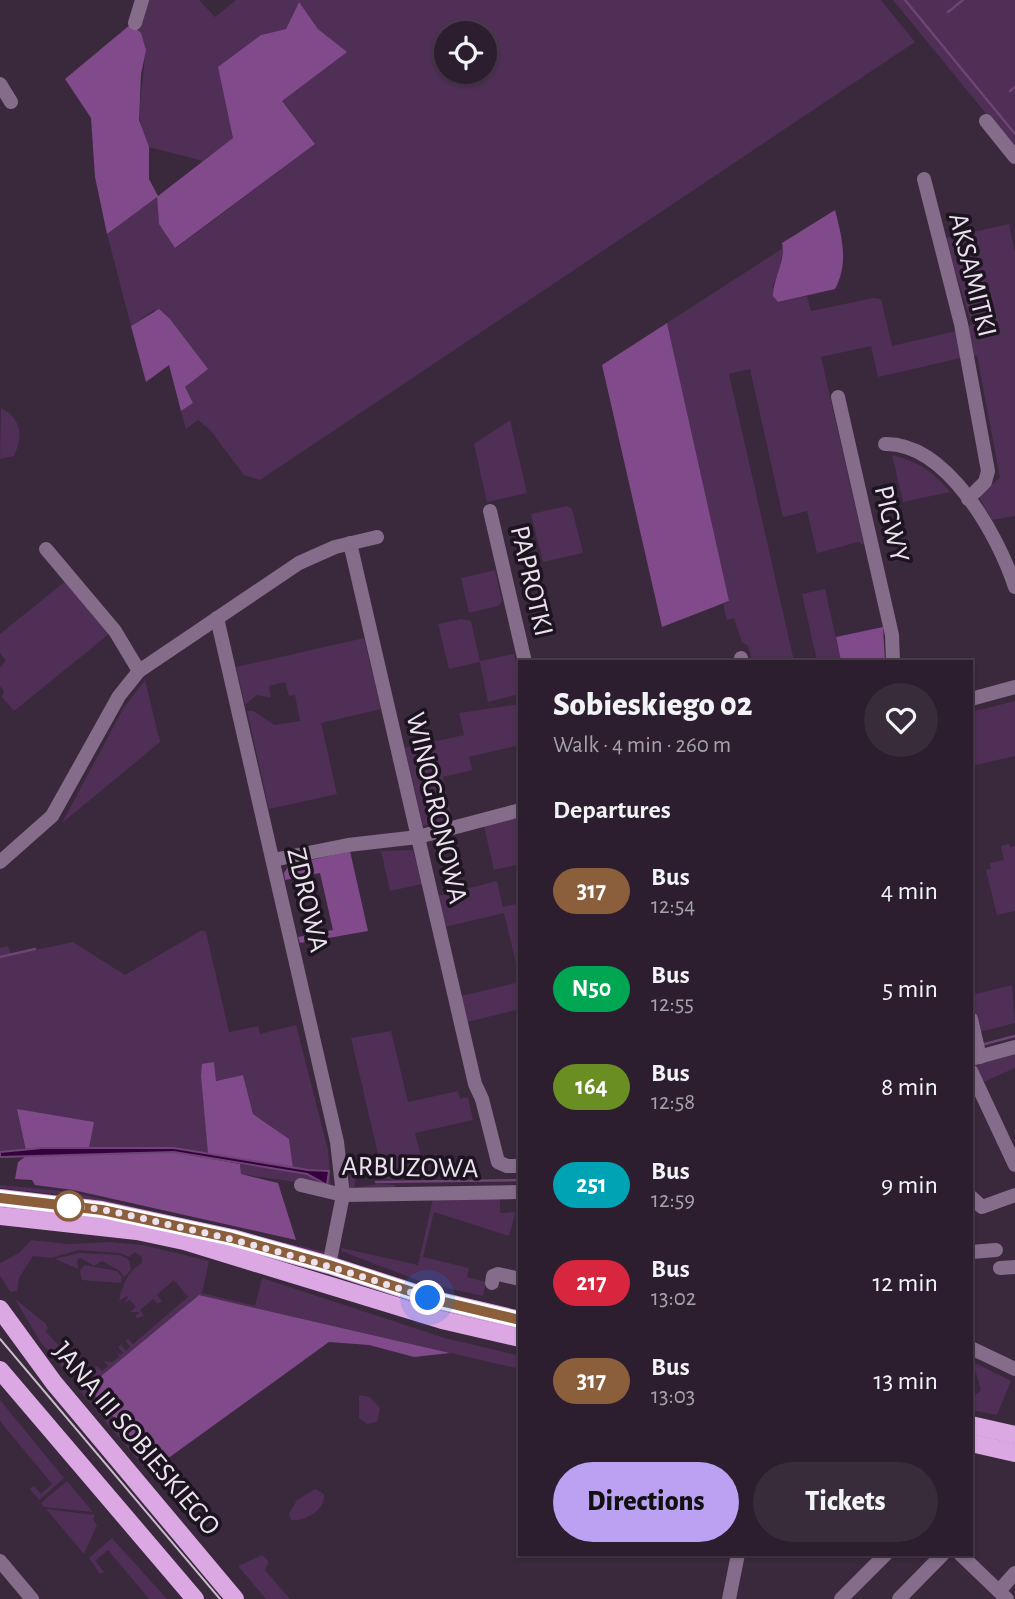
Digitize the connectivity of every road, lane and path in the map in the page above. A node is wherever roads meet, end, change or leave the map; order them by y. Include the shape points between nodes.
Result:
1 (142, 0) edge
2 (135, 23) dead end
3 (0, 84) edge
4 (11, 102) dead end
5 (986, 121) dead end
6 (1015, 157) edge
7 (924, 179) dead end
8 (838, 397) dead end
9 (885, 444) dead end
10 (968, 499) junction
11 (490, 511) dead end
12 (377, 537) dead end
13 (350, 543) junction
14 (46, 549) dead end
15 (1015, 587) edge
16 (217, 618) junction
17 (525, 660) edge
18 (893, 660) edge
19 (139, 671) junction
20 (1015, 687) edge
21 (973, 698) edge
22 (518, 811) edge
23 (418, 837) junction
24 (273, 860) junction
25 (0, 862) edge
26 (973, 1029) edge
27 (1015, 1046) edge
28 (977, 1052) edge
29 (973, 1075) edge
30 (1015, 1165) edge
31 (518, 1166) edge
32 (301, 1185) dead end
33 (518, 1192) edge
34 (343, 1195) junction
35 (1015, 1195) edge
36 (0, 1198) edge
37 (973, 1199) edge
38 (2, 1217) edge
39 (996, 1250) dead end
40 (973, 1252) edge
41 (329, 1265) junction
42 (1015, 1267) edge
43 (1000, 1268) dead end
44 (518, 1279) edge
45 (492, 1283) dead end
46 (0, 1309) edge
47 (518, 1320) edge
48 (518, 1338) edge
49 (973, 1349) edge
50 (1015, 1369) edge
51 (0, 1370) edge
52 (973, 1425) edge
53 (1015, 1435) edge
54 (973, 1443) edge
55 (1015, 1453) edge
56 (738, 1556) edge
57 (884, 1556) edge
58 (941, 1556) edge
59 (962, 1556) edge
60 (0, 1561) edge
61 (1015, 1573) edge
62 (1003, 1595) edge
63 (25, 1597) edge
64 (195, 1599) edge
65 (234, 1599) edge
66 (729, 1599) edge
67 (841, 1599) edge
68 (899, 1599) edge

1 - 2 street
3 - 4 street
5 - 6 street
7 - 10 street, AKSAMITKI via 961,324 988,471 985,482
8 - 18 street, PIGWY via 892,635
9 - 10 street via 911,447 929,458
10 - 15 street
11 - 17 street, PAPROTKI
12 - 13 street
13 - 16 street via 299,563
13 - 23 street, WINOGRONOWA
14 - 19 street via 115,631
16 - 19 street
16 - 24 street, ZDROWA
19 - 25 street via 119,696 52,816
20 - 21 street
22 - 23 street
23 - 24 street
23 - 31 street, WINOGRONOWA via 475,1084 498,1162
24 - 34 street, ZDROWA via 337,1142
26 - 28 street
27 - 28 street
29 - 30 street
32 - 34 street, ARBUZOWA
33 - 34 street, ARBUZOWA
34 - 41 street, ZDROWA
35 - 37 street via 982,1207
36 - 41 main road via 102,1210
38 - 48 main road via 137,1231 184,1241 442,1320
39 - 40 street
41 - 47 main road via 440,1301
42 - 43 street
44 - 45 street via 498,1275
46 - 65 main road, JANA III SOBIESKIEGO via 54,1383
49 - 50 street
51 - 64 main road, JANA III SOBIESKIEGO
52 - 53 main road
54 - 55 main road
56 - 66 street
57 - 67 street
58 - 68 street
59 - 62 street
60 - 63 street
61 - 62 street

